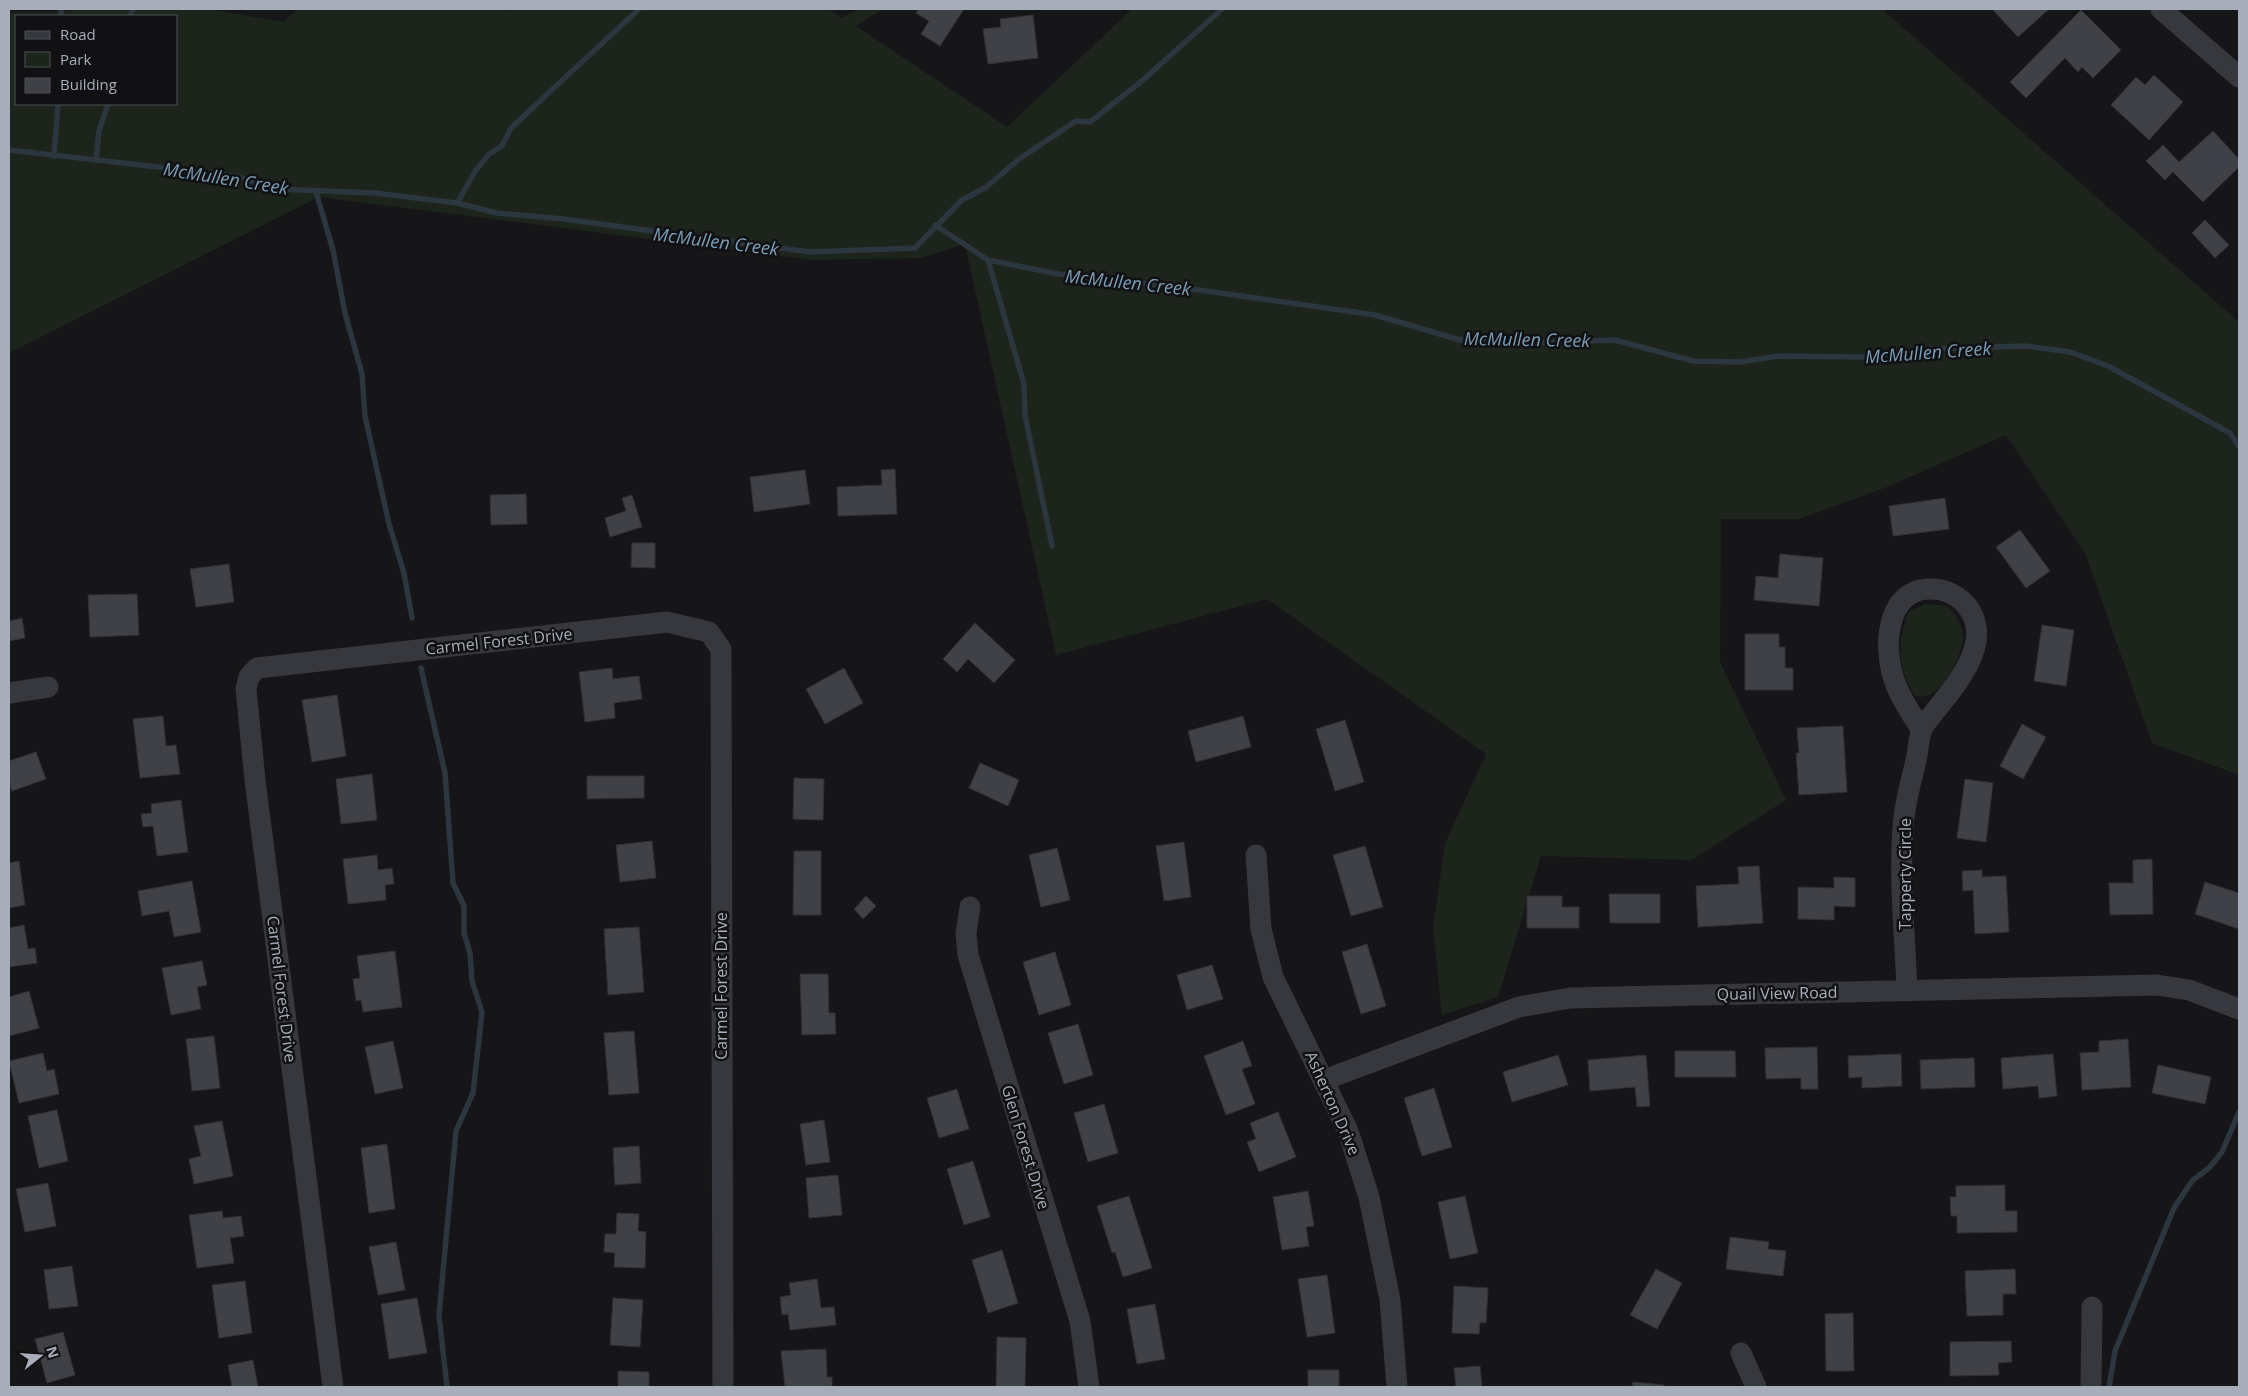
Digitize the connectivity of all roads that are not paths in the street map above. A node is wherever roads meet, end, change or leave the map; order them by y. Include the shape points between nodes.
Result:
1 (2162, 9) edge
2 (2239, 77) edge
3 (48, 687) dead end
4 (9, 693) edge
5 (1921, 729) junction
6 (1256, 855) dead end
7 (970, 907) dead end
8 (1907, 990) junction
9 (2239, 1009) edge
10 (1324, 1080) junction
11 (2092, 1307) dead end
12 (1741, 1353) dead end
13 (332, 1387) edge
14 (724, 1387) edge
15 (1089, 1387) edge
16 (1397, 1387) edge
17 (1756, 1387) edge
18 (2091, 1387) edge

1 - 2 street
3 - 4 street
5 - 5 street, Tapperty Circle via 1968,664 1976,642 1974,620 1966,604 1956,594 1934,588 1916,589 1906,596 1896,610 1890,630 1892,673 1905,704
5 - 8 street, Tapperty Circle via 1902,827
6 - 10 street, Asherton Drive via 1261,930 1270,967
7 - 15 street, Glen Forest Drive via 966,933 968,955 1080,1321
8 - 9 street, Quail View Road via 2156,985 2190,990
8 - 10 street, Quail View Road via 1552,1000 1519,1007
10 - 16 street, Asherton Drive via 1348,1131 1369,1197 1390,1300
11 - 18 street
12 - 17 street
13 - 14 street, Carmel Forest Drive via 255,780 246,689 249,678 257,668 667,622 709,632 721,649

